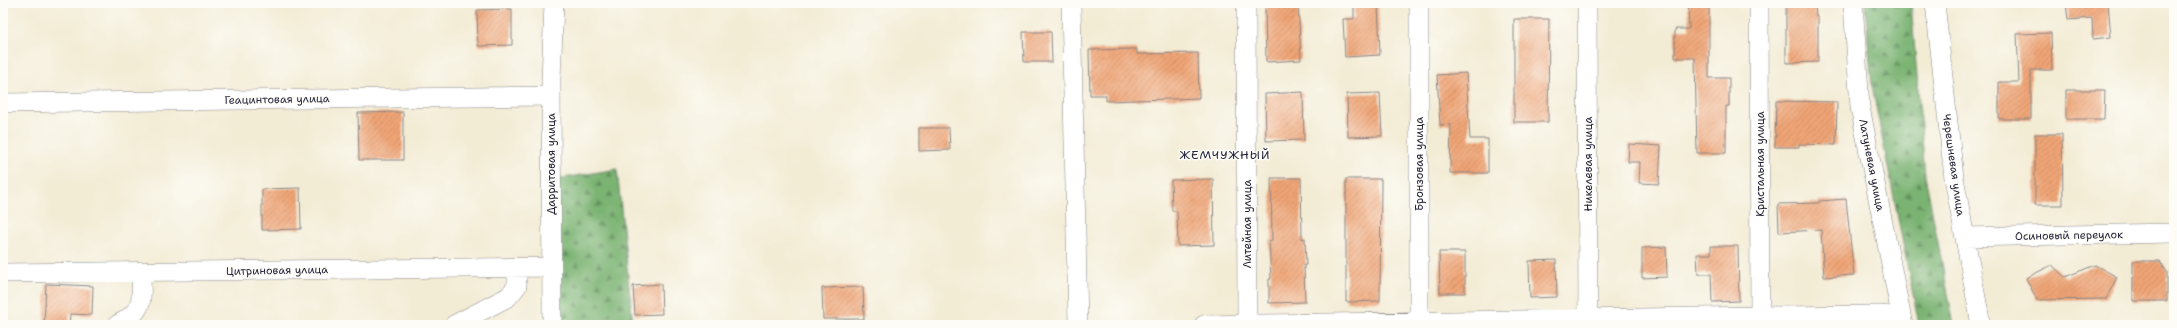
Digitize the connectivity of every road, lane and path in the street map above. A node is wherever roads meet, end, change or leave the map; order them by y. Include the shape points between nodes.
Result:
1 (554, 3) edge
2 (1071, 3) edge
3 (1246, 3) edge
4 (1419, 3) edge
5 (1587, 3) edge
6 (1759, 3) edge
7 (1853, 3) edge
8 (1934, 3) edge
9 (551, 96) junction
10 (3, 103) edge
11 (2174, 233) edge
12 (1964, 236) junction
13 (552, 267) junction
14 (517, 268) junction
15 (141, 272) junction
16 (3, 273) edge
17 (1760, 320) edge
18 (1902, 321) edge
19 (1588, 322) edge
20 (1419, 323) edge
21 (1247, 324) edge
22 (117, 325) edge
23 (454, 325) edge
24 (552, 325) edge
25 (1078, 325) edge
26 (1204, 325) edge
27 (1981, 325) edge

1 - 9 street, Дарритовая улица
2 - 25 street
3 - 21 street, Литейная улица
4 - 20 street, Бронзовая улица
5 - 19 street, Никелевая улица
6 - 17 street, Кристальная улица
7 - 18 street, Латуневая улица via 1860,107
8 - 12 street, Черешневая улица via 1954,178
9 - 10 street, Геацинтовая улица
9 - 13 street, Дарритовая улица
11 - 12 street, Осиновый переулок
12 - 27 street, Черешневая улица
13 - 14 street, Цитриновая улица
13 - 24 street, Дарритовая улица
14 - 15 street, Цитриновая улица
14 - 23 street via 517,286 508,297
15 - 16 street, Цитриновая улица
15 - 22 street via 139,308 135,315
17 - 18 street via 1880,315
17 - 19 street
19 - 20 street
20 - 21 street
21 - 26 street

